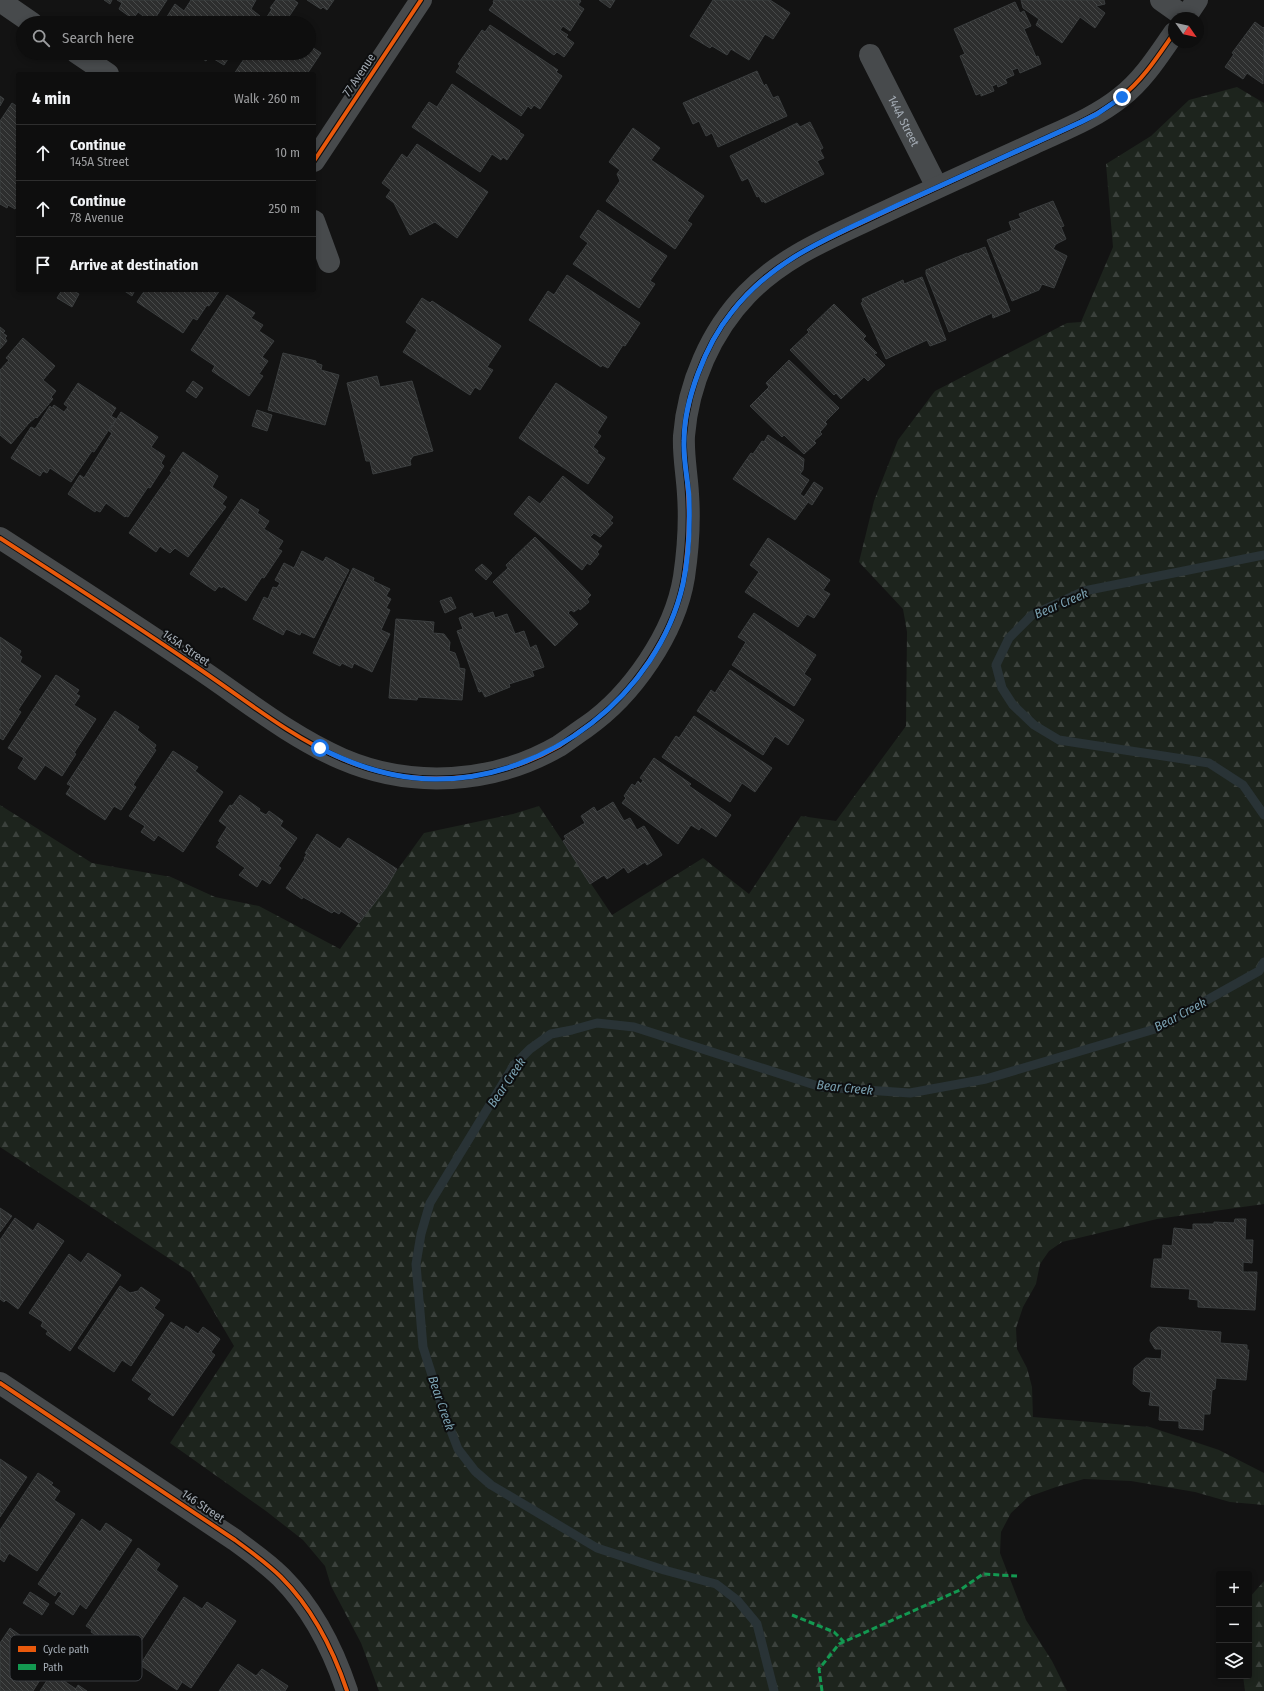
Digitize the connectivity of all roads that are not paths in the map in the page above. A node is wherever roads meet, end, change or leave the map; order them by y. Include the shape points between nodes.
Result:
1 (421, 0) edge
2 (1161, 0) edge
3 (0, 1) edge
4 (1178, 12) edge
5 (22, 16) edge
6 (1168, 42) edge
7 (870, 55) dead end
8 (87, 60) edge
9 (105, 72) edge
10 (316, 158) edge
11 (937, 187) junction
12 (316, 226) edge
13 (329, 262) dead end
14 (0, 538) edge
15 (0, 1383) edge
16 (347, 1691) edge

1 - 10 street, 77 Avenue
2 - 4 street
3 - 5 street
6 - 11 street, 145A Street via 1133,88 1104,110
7 - 11 street, 144A Street
8 - 9 street
11 - 14 street, 145A Street via 804,249 783,262 730,313 716,334 696,376 686,421 684,440 689,516 688,546 683,584 671,621 651,658 627,691 594,722 557,747 523,762 488,774 435,779 412,778 365,768 342,759 292,732
12 - 13 street
15 - 16 street, 146 Street via 267,1564 294,1592 319,1628 330,1647

